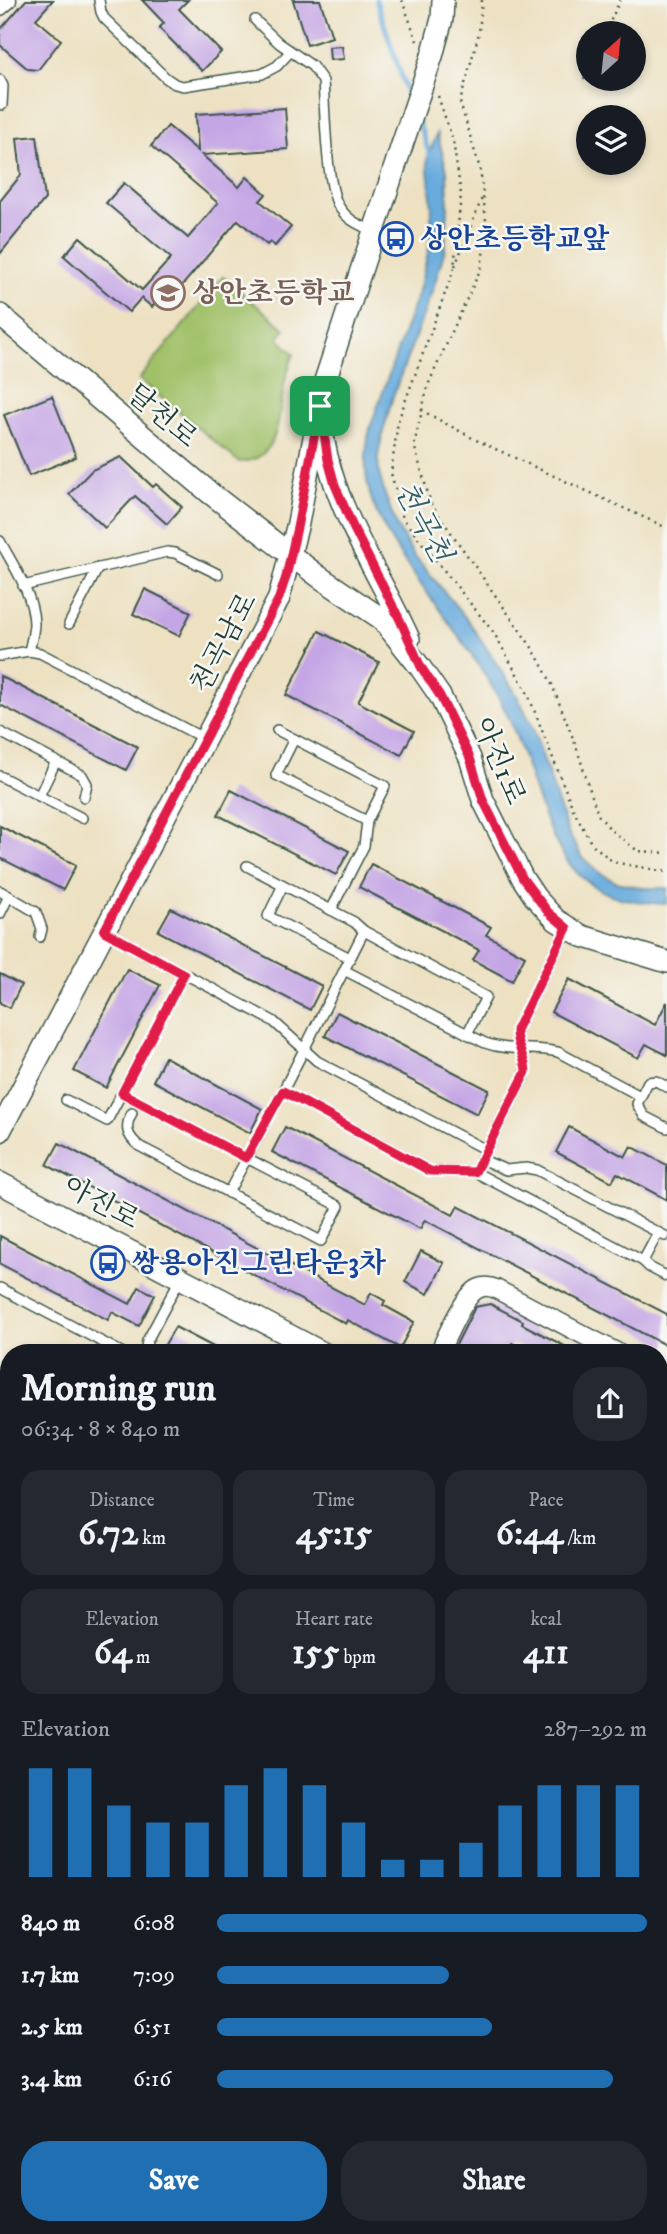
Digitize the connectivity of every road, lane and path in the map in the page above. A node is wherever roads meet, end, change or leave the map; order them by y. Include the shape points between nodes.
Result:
1 (7, 0) edge
2 (99, 0) edge
3 (402, 0) edge
4 (443, 0) edge
5 (482, 0) edge
6 (620, 0) edge
7 (0, 6) edge
8 (255, 20) dead end
9 (610, 21) edge
10 (290, 52) junction
11 (426, 53) junction
12 (0, 80) edge
13 (435, 89) dead end
14 (2, 105) dead end
15 (483, 194) junction
16 (374, 231) junction
17 (454, 269) junction
18 (0, 315) edge
19 (320, 406) junction
20 (421, 410) junction
21 (667, 528) edge
22 (0, 541) edge
23 (291, 556) junction
24 (98, 568) junction
25 (218, 574) dead end
26 (23, 586) junction
27 (69, 624) dead end
28 (29, 651) junction
29 (0, 656) edge
30 (421, 667) junction
31 (277, 730) dead end
32 (0, 732) edge
33 (205, 739) junction
34 (294, 739) junction
35 (56, 761) junction
36 (0, 776) edge
37 (39, 796) junction
38 (84, 797) dead end
39 (82, 818) dead end
40 (367, 821) junction
41 (667, 853) edge
42 (247, 866) dead end
43 (667, 872) edge
44 (284, 885) junction
45 (0, 891) edge
46 (9, 896) junction
47 (331, 910) junction
48 (0, 914) edge
49 (567, 928) junction
50 (104, 931) junction
51 (364, 931) junction
52 (40, 937) dead end
53 (350, 958) junction
54 (667, 962) edge
55 (344, 970) junction
56 (184, 974) junction
57 (467, 1034) junction
58 (303, 1049) junction
59 (521, 1050) junction
60 (667, 1087) edge
61 (283, 1091) junction
62 (122, 1093) junction
63 (640, 1096) junction
64 (66, 1100) dead end
65 (132, 1113) dead end
66 (667, 1128) edge
67 (0, 1130) edge
68 (484, 1155) junction
69 (246, 1158) junction
70 (475, 1172) junction
71 (0, 1183) edge
72 (228, 1193) junction
73 (643, 1261) junction
74 (666, 1276) edge
75 (180, 1277) junction
76 (0, 1288) edge
77 (107, 1344) edge
78 (146, 1344) edge
79 (306, 1344) edge
80 (444, 1344) edge
81 (596, 1344) edge

1 - 7 street
2 - 10 lane via 104,18 175,84 262,74
3 - 11 path
4 - 11 street via 442,19
5 - 15 path via 479,33 460,102
6 - 9 path
8 - 10 lane
10 - 16 lane via 312,66 323,81 332,185 338,205 352,221
11 - 16 street, 천곡남로, bridge
12 - 14 lane
13 - 17 path via 453,141 461,194
15 - 17 path
15 - 20 path via 487,229 481,268
16 - 19 street, 천곡남로
17 - 43 path via 398,421 391,473 403,519 494,633 527,692 591,843 613,862
18 - 23 street, 달천로
19 - 23 street, 천곡남로
19 - 30 street via 335,485
20 - 21 path
20 - 41 path via 414,445 431,504 533,649 551,682 598,815 638,851
22 - 26 lane
23 - 30 street, 아진1로 via 382,619
23 - 33 street, 천곡남로 via 279,598
24 - 25 lane via 167,552
24 - 26 lane
24 - 27 lane
26 - 28 lane via 34,624
28 - 29 lane
28 - 33 lane
30 - 49 street, 아진1로 via 470,758 483,800 523,879
31 - 34 lane
32 - 35 lane
33 - 50 street, 천곡남로
34 - 40 lane via 385,786
34 - 40 lane via 276,775
35 - 37 lane
35 - 38 lane via 82,775 87,784
36 - 37 lane
37 - 39 lane
40 - 47 lane via 364,846
42 - 44 lane
44 - 47 lane
44 - 53 lane via 268,916
45 - 46 lane
46 - 48 lane
46 - 52 lane via 37,912 43,929
47 - 51 lane
49 - 54 street, 아진1로
49 - 59 lane via 518,1022 515,1037
50 - 56 lane
50 - 67 street, 천곡남로
51 - 53 lane
51 - 57 lane via 486,997
53 - 55 lane
55 - 57 lane
55 - 58 lane
56 - 58 lane via 273,1021
56 - 62 lane
57 - 59 lane via 495,1047
58 - 61 lane
58 - 68 lane
59 - 63 lane via 558,1052
59 - 68 lane via 526,1072
60 - 63 lane via 650,1081
61 - 69 lane
61 - 70 lane via 430,1171
62 - 64 lane via 107,1121
62 - 69 lane
63 - 66 lane via 640,1112
65 - 72 lane via 127,1126 134,1142
68 - 70 lane
68 - 73 lane via 506,1170 537,1170 661,1235
69 - 72 lane
69 - 72 lane via 339,1206 321,1241
70 - 73 lane
71 - 75 street, 아진로
73 - 74 lane
75 - 78 lane
75 - 79 street, 아진로
76 - 77 lane
80 - 81 street via 468,1297 480,1287 496,1289

